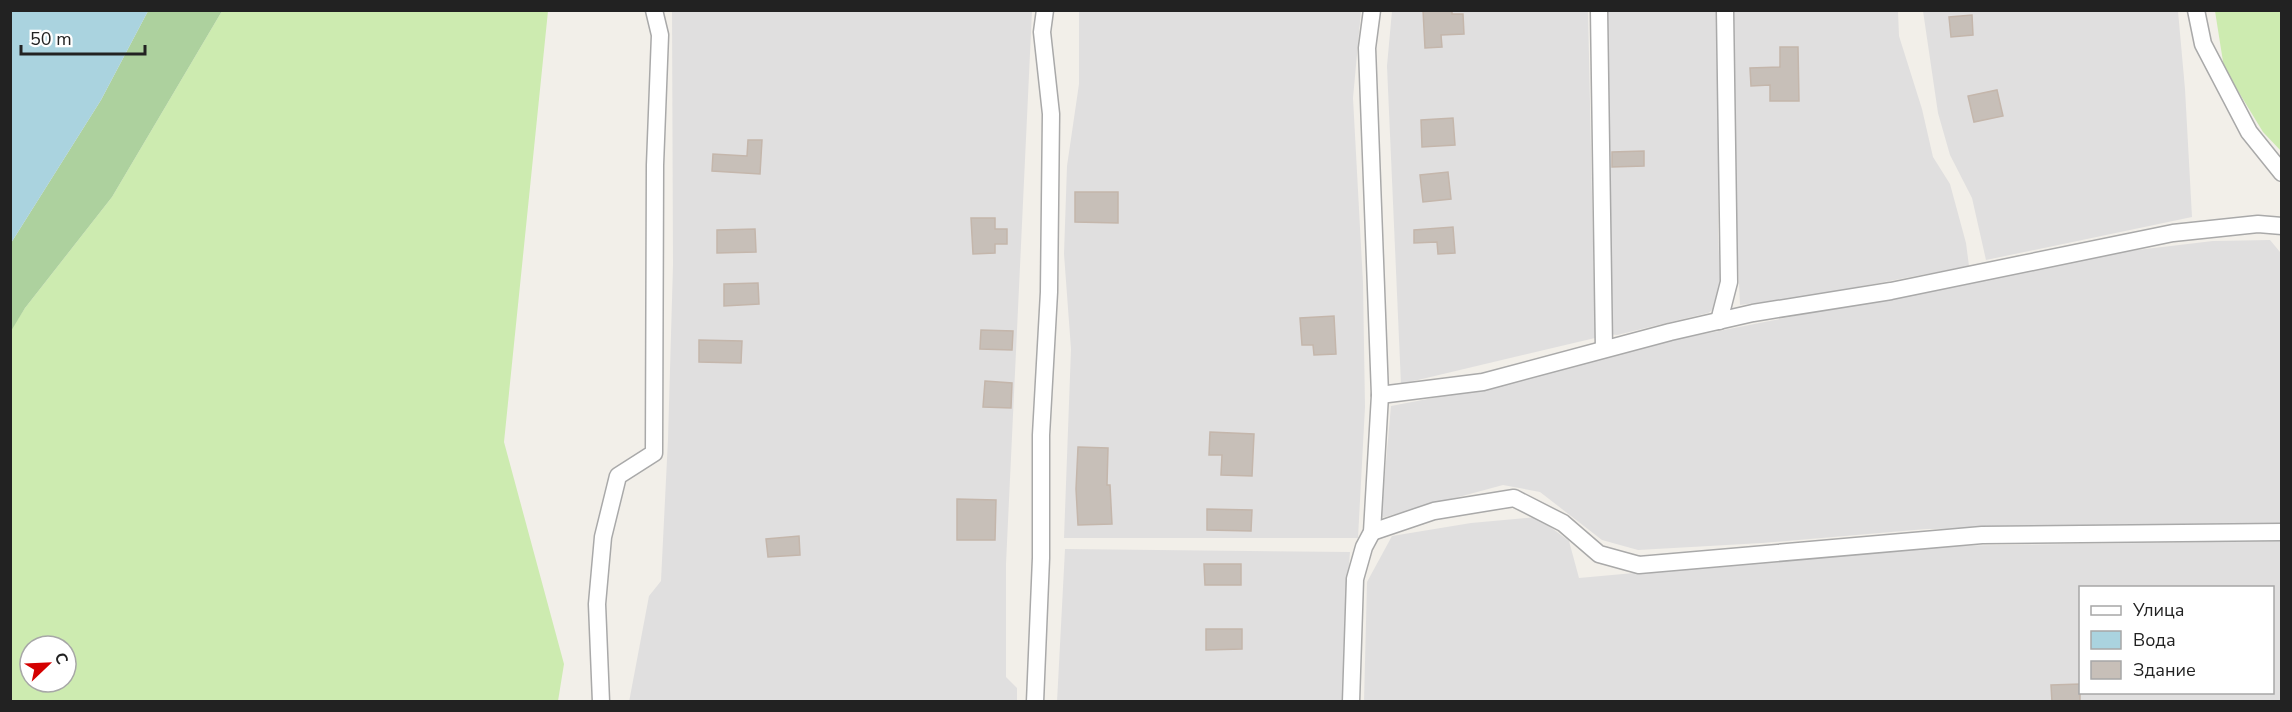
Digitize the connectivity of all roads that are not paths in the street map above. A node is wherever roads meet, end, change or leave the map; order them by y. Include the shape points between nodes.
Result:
1 (654, 10) edge
2 (1045, 10) edge
3 (1372, 10) edge
4 (1599, 10) edge
5 (1725, 10) edge
6 (2196, 10) edge
7 (2282, 173) edge
8 (2282, 226) edge
9 (1719, 321) junction
10 (1604, 349) junction
11 (1380, 395) junction
12 (1372, 532) junction
13 (2282, 532) edge
14 (601, 702) edge
15 (1035, 702) edge
16 (1351, 702) edge

1 - 14 street via 660,35 655,165 654,453 618,476 603,537 597,604
2 - 15 street via 1042,32 1051,114 1049,292 1041,435
3 - 11 street via 1367,48
4 - 10 street
5 - 9 street via 1730,282
6 - 7 street via 2203,44 2249,132
8 - 9 street via 2259,224 2173,233 1891,291
9 - 10 street
10 - 11 street via 1483,382
11 - 12 street
12 - 13 street via 1434,511 1514,498 1563,523 1599,554 1639,565 1982,535
12 - 16 street via 1355,579

